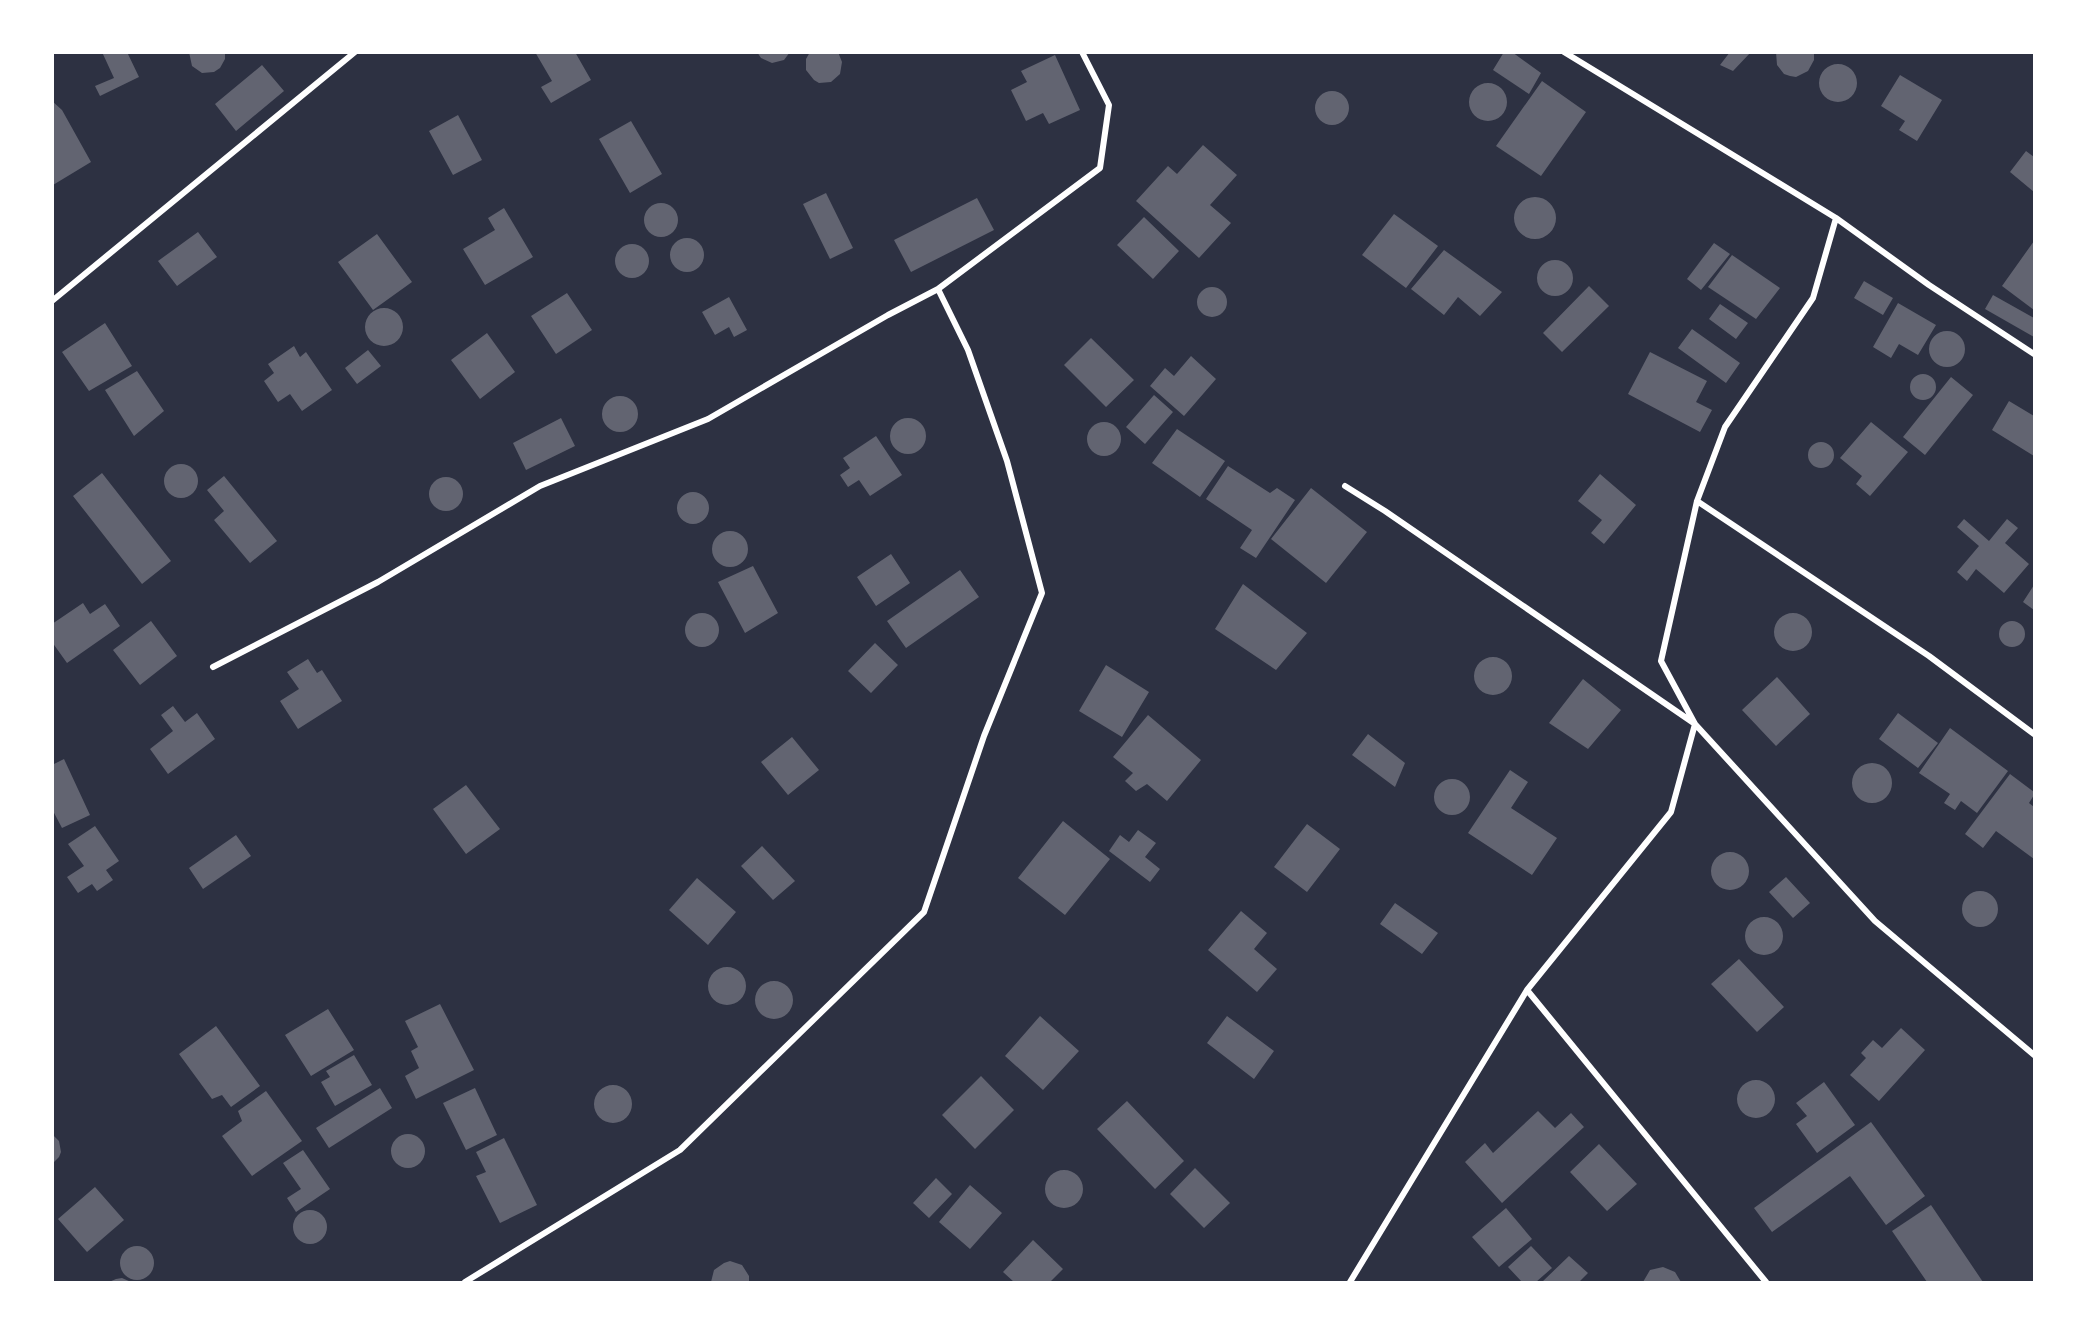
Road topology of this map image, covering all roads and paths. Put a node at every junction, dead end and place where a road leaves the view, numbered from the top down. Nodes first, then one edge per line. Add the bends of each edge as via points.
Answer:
1 (355, 52) edge
2 (1082, 52) edge
3 (1564, 52) edge
4 (1836, 218) junction
5 (938, 289) junction
6 (52, 301) edge
7 (2034, 354) edge
8 (1345, 486) dead end
9 (1697, 501) junction
10 (213, 667) dead end
11 (1695, 724) junction
12 (2034, 734) edge
13 (1527, 990) junction
14 (2034, 1055) edge
15 (465, 1282) edge
16 (1350, 1282) edge
17 (1766, 1282) edge

1 - 6 street
2 - 5 street via 1108,105 1100,168
3 - 4 street
4 - 7 street
4 - 9 street via 1813,297 1725,427
5 - 10 street via 708,419 540,486 378,582
5 - 15 street via 968,350 1007,461 1042,593 984,736 924,912 680,1150
8 - 11 street
9 - 11 street via 1661,661
9 - 12 street via 1929,656
11 - 13 street via 1671,812
11 - 14 street via 1875,921
13 - 16 street
13 - 17 street

